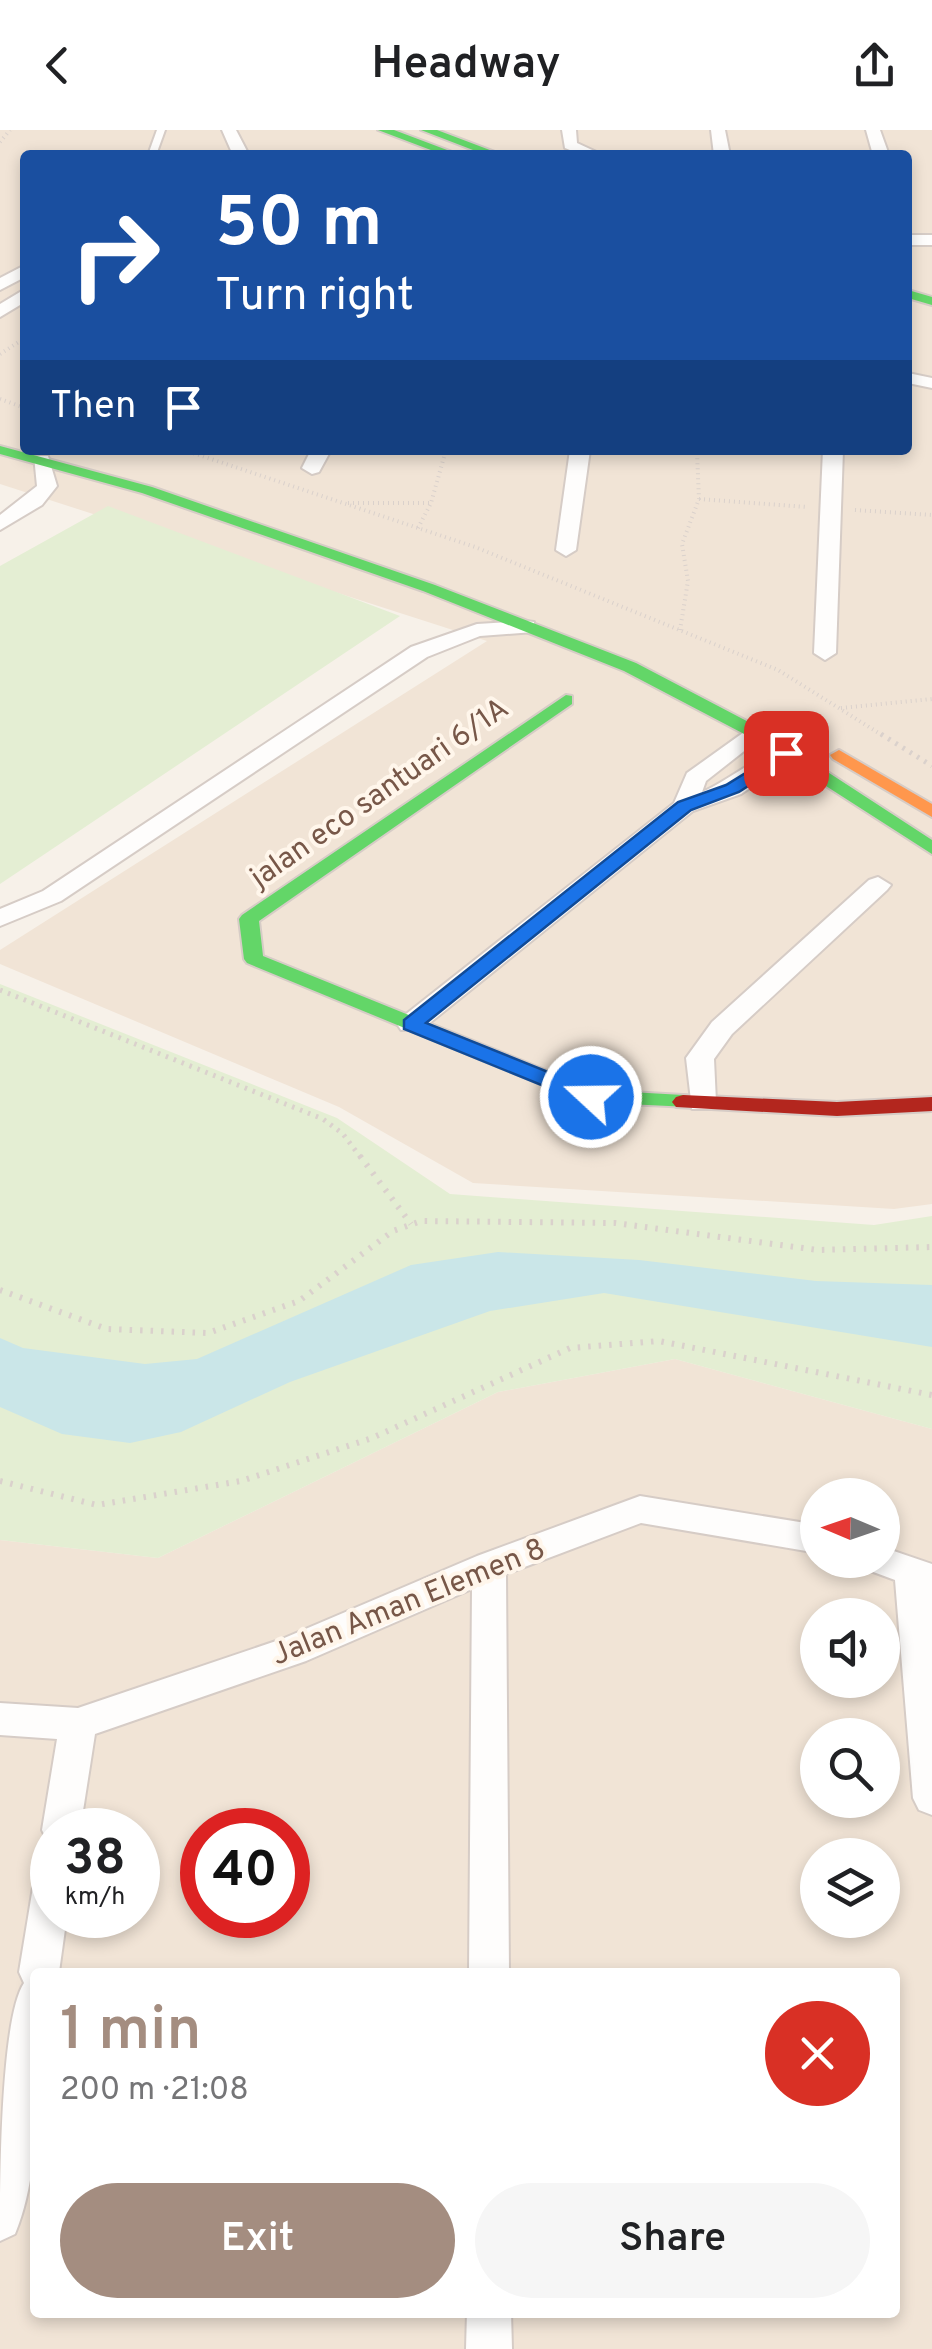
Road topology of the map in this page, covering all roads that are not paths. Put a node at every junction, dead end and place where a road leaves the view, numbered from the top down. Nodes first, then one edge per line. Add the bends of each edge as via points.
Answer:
1 (383, 130) edge
2 (426, 130) edge
3 (569, 130) edge
4 (440, 150) edge
5 (483, 150) edge
6 (581, 150) edge
7 (20, 455) edge
8 (80, 455) edge
9 (579, 455) edge
10 (833, 455) edge
11 (41, 460) junction
12 (0, 524) edge
13 (566, 550) dead end
14 (526, 627) junction
15 (825, 653) dead end
16 (566, 700) dead end
17 (777, 717) dead end
18 (754, 732) junction
19 (823, 745) dead end
20 (786, 753) junction
21 (685, 806) junction
22 (932, 812) edge
23 (932, 848) edge
24 (878, 885) dead end
25 (0, 918) edge
26 (411, 1024) junction
27 (702, 1102) junction
28 (932, 1104) edge
29 (800, 1536) edge
30 (489, 1566) junction
31 (908, 1570) edge
32 (0, 1719) edge
33 (78, 1724) junction
34 (932, 1798) edge
35 (65, 1808) edge
36 (44, 1938) edge
37 (40, 1968) edge
38 (489, 1968) edge
39 (30, 2030) edge
40 (0, 2219) edge
41 (489, 2318) edge
42 (489, 2349) edge

1 - 4 street
2 - 5 street
3 - 6 street via 570,144
7 - 11 street
8 - 17 street via 256,510 649,652
9 - 13 street
10 - 15 street
11 - 12 street via 47,486
11 - 14 street via 147,490
14 - 18 street via 630,667
14 - 25 street via 477,630 418,652 52,896
16 - 26 street, jalan eco santuari 6/1A via 249,919 254,958
18 - 20 street
18 - 21 street via 695,778
19 - 22 street
20 - 21 street via 732,788
20 - 23 street
21 - 26 street
24 - 27 street via 722,1028 700,1058
26 - 27 street, jalan eco santuari 6/1A via 591,1097
27 - 28 street, jalan eco santuari 6/1A via 837,1109
29 - 30 street, Jalan Aman Elemen 8 via 640,1509
30 - 33 street, Jalan Aman Elemen 8 via 292,1650
30 - 38 street
31 - 34 street
32 - 33 street, Jalan Aman Elemen 8
33 - 35 street
36 - 37 street
39 - 40 street
41 - 42 street

